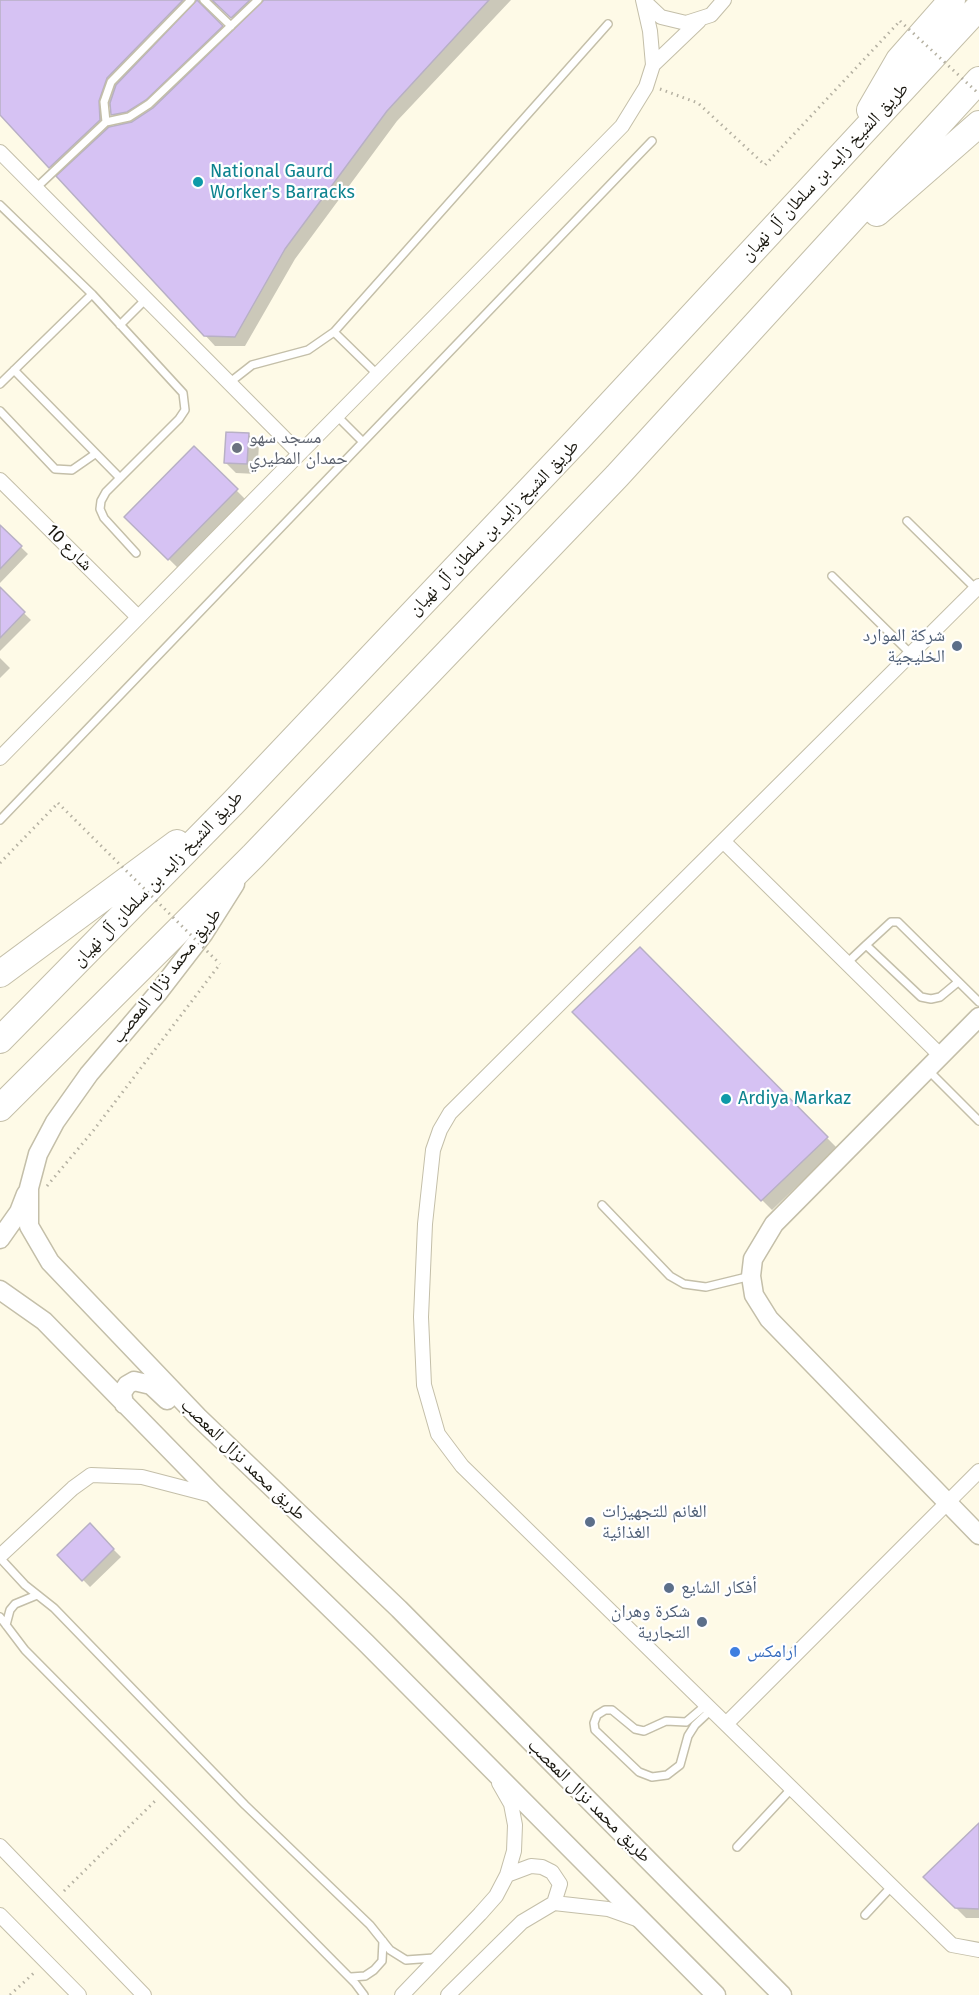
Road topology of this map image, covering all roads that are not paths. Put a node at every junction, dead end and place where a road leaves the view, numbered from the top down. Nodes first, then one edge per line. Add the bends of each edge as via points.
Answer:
1 (191, 0) edge
2 (204, 0) edge
3 (258, 0) edge
4 (644, 0) edge
5 (724, 0) edge
6 (932, 0) edge
7 (952, 0) edge
8 (979, 7) edge
9 (699, 21) junction
10 (608, 24) dead end
11 (231, 26) junction
12 (899, 60) junction
13 (653, 65) junction
14 (979, 80) edge
15 (106, 122) junction
16 (979, 124) edge
17 (859, 135) junction
18 (652, 141) dead end
19 (0, 152) edge
20 (36, 188) junction
21 (0, 205) edge
22 (789, 291) junction
23 (92, 294) junction
24 (146, 299) junction
25 (120, 325) junction
26 (334, 332) junction
27 (14, 370) junction
28 (377, 374) junction
29 (229, 383) junction
30 (0, 384) edge
31 (0, 411) edge
32 (336, 415) junction
33 (363, 442) junction
34 (298, 453) junction
35 (95, 454) junction
36 (120, 478) junction
37 (0, 480) edge
38 (907, 521) dead end
39 (136, 553) dead end
40 (832, 576) dead end
41 (978, 588) edge
42 (137, 616) junction
43 (911, 654) junction
44 (0, 758) edge
45 (232, 802) junction
46 (0, 820) edge
47 (723, 841) junction
48 (253, 856) junction
49 (866, 945) junction
50 (847, 963) junction
51 (0, 974) edge
52 (958, 982) junction
53 (979, 1002) edge
54 (979, 1017) edge
55 (0, 1040) edge
56 (940, 1055) junction
57 (927, 1069) junction
58 (0, 1108) edge
59 (979, 1121) edge
60 (29, 1188) junction
61 (602, 1205) dead end
62 (0, 1239) edge
63 (751, 1276) junction
64 (0, 1290) edge
65 (124, 1404) junction
66 (979, 1471) edge
67 (215, 1496) junction
68 (283, 1500) junction
69 (947, 1503) junction
70 (979, 1535) edge
71 (0, 1557) edge
72 (37, 1595) junction
73 (0, 1617) edge
74 (6, 1626) junction
75 (709, 1707) junction
76 (726, 1724) junction
77 (491, 1768) junction
78 (792, 1788) junction
79 (0, 1846) edge
80 (737, 1847) dead end
81 (507, 1875) junction
82 (892, 1886) junction
83 (554, 1903) junction
84 (0, 1915) edge
85 (865, 1915) dead end
86 (642, 1921) junction
87 (383, 1941) junction
88 (979, 1950) edge
89 (442, 1955) junction
90 (348, 1976) junction
91 (463, 1979) junction
92 (78, 1995) edge
93 (144, 1995) edge
94 (364, 1995) edge
95 (402, 1995) edge
96 (448, 1995) edge
97 (459, 1995) edge
98 (716, 1995) edge
99 (782, 1995) edge

1 - 15 lane via 111,82 104,102
2 - 11 lane
3 - 11 lane
4 - 9 street via 661,17 673,22
4 - 13 street
5 - 9 street via 711,15
6 - 12 highway via 907,36
7 - 12 highway
8 - 17 highway, طريق الشيخ زايد بن سلطان آل نهيان
9 - 13 street
10 - 26 lane
11 - 15 lane via 149,104 129,117
12 - 17 highway via 876,96
13 - 28 street via 646,87 622,126
14 - 22 highway
15 - 20 lane
16 - 22 highway
17 - 45 highway, طريق الشيخ زايد بن سلطان آل نهيان via 578,440
18 - 33 lane
19 - 20 street
20 - 24 street
21 - 23 lane
22 - 48 highway
23 - 25 lane
23 - 27 lane
24 - 25 lane
24 - 29 street
25 - 36 lane via 186,401 179,419
26 - 28 lane
26 - 29 lane via 308,350 252,365
27 - 30 lane
27 - 35 lane
28 - 32 street
29 - 34 street
31 - 35 lane via 55,469 72,470
32 - 33 lane
32 - 34 street
33 - 46 lane
34 - 42 street
35 - 36 lane
36 - 39 lane via 106,492 100,509
37 - 42 street, شارع 10
38 - 41 lane
40 - 43 lane
41 - 43 street
42 - 44 street
43 - 47 street
45 - 51 highway
45 - 55 highway, طريق الشيخ زايد بن سلطان آل نهيان
47 - 50 street
47 - 75 street via 450,1113 433,1150 421,1317 424,1385 438,1434 462,1466
48 - 58 highway
48 - 60 street, طريق محمد نزال المعصب via 204,933 89,1074 55,1122 38,1154
49 - 50 lane
49 - 52 lane via 921,997 940,997
49 - 52 lane via 891,922 898,922
50 - 56 street
52 - 53 lane
54 - 56 street
56 - 57 street
57 - 59 lane
57 - 63 street via 774,1224 753,1259
60 - 62 street via 19,1212
60 - 68 street, طريق محمد نزال المعصب via 29,1226 50,1262
61 - 63 lane via 670,1276 684,1284 706,1287
63 - 69 street via 754,1294 769,1318
64 - 65 street via 44,1321
65 - 67 street
65 - 68 street via 122,1393 127,1385 134,1381 151,1385 223,1456
66 - 69 street
67 - 71 street via 142,1477 91,1475
67 - 77 street
68 - 99 street, طريق محمد نزال المعصب via 399,1609
69 - 70 street
69 - 76 street
71 - 72 lane
72 - 74 lane via 15,1604
72 - 87 lane
73 - 74 lane
74 - 90 lane via 25,1650
75 - 75 lane via 686,1722 666,1721 644,1731 635,1729 612,1710 605,1710 597,1715 595,1730 639,1772 652,1777 667,1775 680,1765 688,1736
75 - 76 street
76 - 78 street
77 - 81 street via 511,1804 515,1826 514,1851
77 - 86 street
78 - 80 lane
78 - 82 street
79 - 93 street
81 - 83 street via 531,1866 552,1872 560,1884
81 - 89 street via 496,1896
82 - 85 lane
82 - 88 street via 952,1945
83 - 86 street via 608,1909
83 - 91 street via 522,1922
84 - 92 street
86 - 98 street
87 - 89 lane via 406,1960
87 - 90 lane via 382,1961 374,1970 356,1978
89 - 95 street
90 - 94 lane
91 - 96 street
91 - 97 lane

